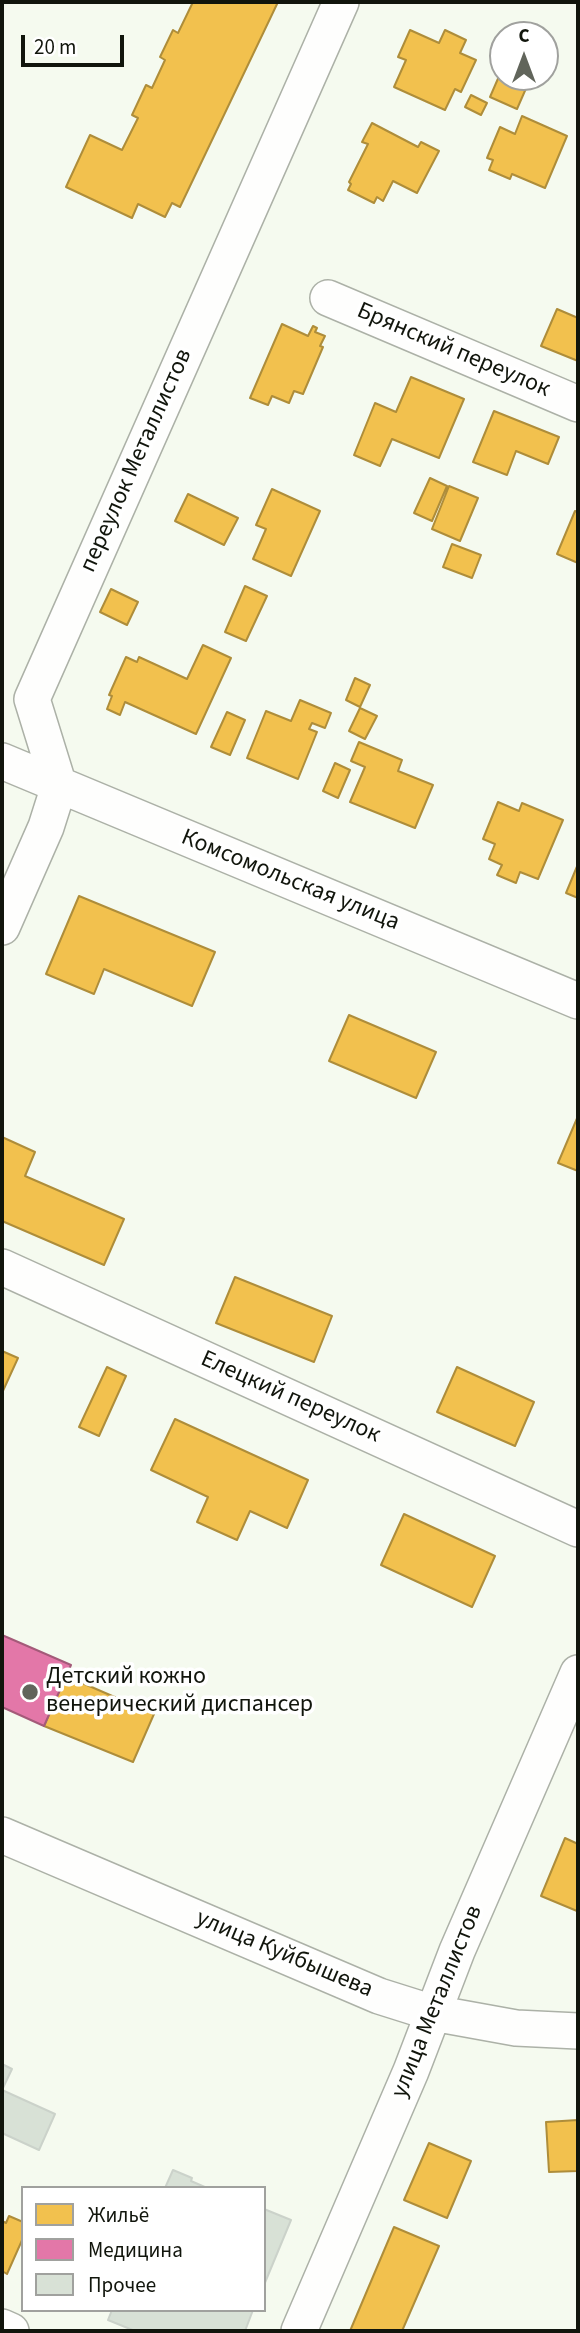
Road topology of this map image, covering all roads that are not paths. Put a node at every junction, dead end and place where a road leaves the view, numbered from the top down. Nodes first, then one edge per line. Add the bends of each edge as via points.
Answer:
1 (341, 2) edge
2 (328, 298) dead end
3 (578, 404) edge
4 (2, 761) edge
5 (58, 786) junction
6 (2, 927) edge
7 (578, 1001) edge
8 (2, 1266) edge
9 (578, 1529) edge
10 (578, 1674) edge
11 (2, 1835) edge
12 (433, 2013) junction
13 (578, 2031) edge
14 (2, 2327) edge
15 (11, 2331) edge
16 (299, 2331) edge

1 - 5 street, переулок Металлистов via 32,699
2 - 3 street, Брянский переулок
4 - 5 street, Комсомольская улица
5 - 6 street via 46,827
5 - 7 street, Комсомольская улица
8 - 9 street, Елецкий переулок
10 - 12 street, улица Металлистов
11 - 12 street, улица Куйбышева via 379,1996
12 - 13 street, улица Куйбышева via 516,2028
12 - 16 street, улица Металлистов
14 - 15 street

